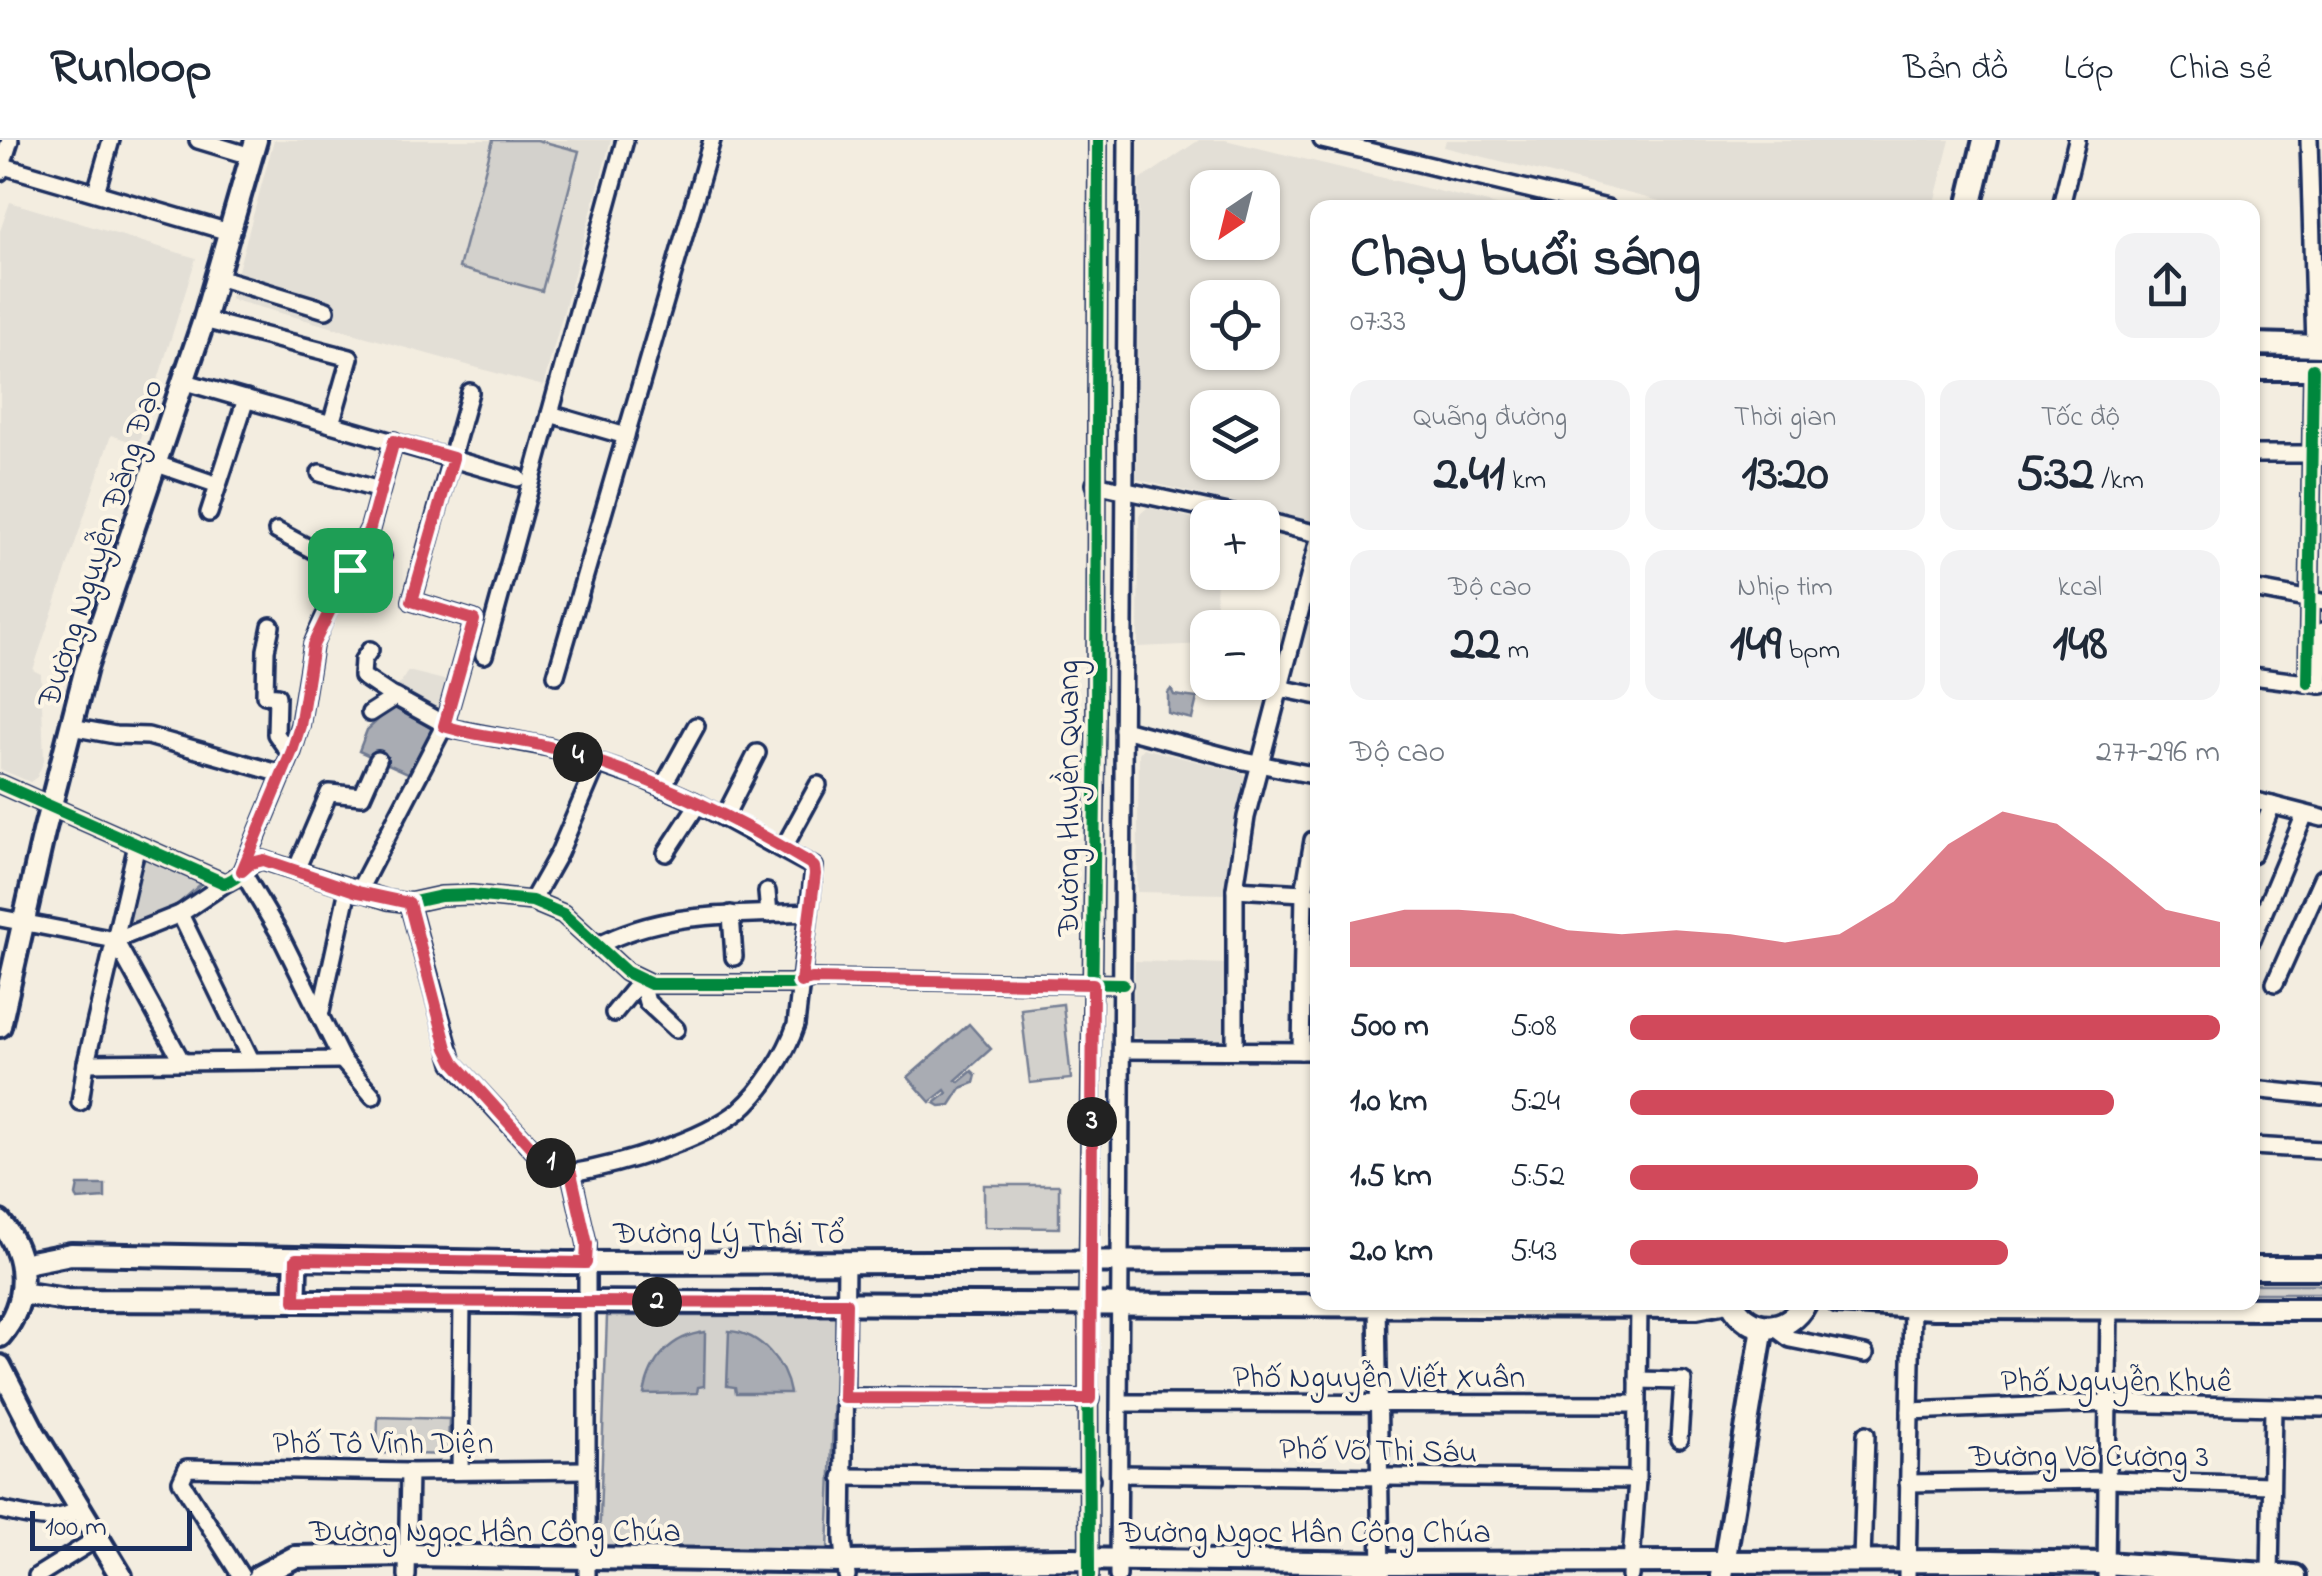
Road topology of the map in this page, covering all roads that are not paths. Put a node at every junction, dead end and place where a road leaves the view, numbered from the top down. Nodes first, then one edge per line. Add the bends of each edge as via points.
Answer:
1 (10, 140) edge
2 (111, 140) edge
3 (198, 140) edge
4 (625, 140) edge
5 (712, 140) edge
6 (1098, 140) edge
7 (1322, 140) edge
8 (1985, 140) edge
9 (2077, 140) edge
10 (2309, 140) edge
11 (1129, 142) edge
12 (254, 148) edge
13 (1, 167) edge
14 (96, 192) junction
15 (1536, 199) edge
16 (1970, 200) edge
17 (2062, 200) edge
18 (229, 232) junction
19 (2317, 260) edge
20 (1127, 263) junction
21 (1097, 264) junction
22 (216, 277) junction
23 (326, 310) dead end
24 (204, 320) junction
25 (2260, 344) edge
26 (2285, 345) junction
27 (2318, 346) edge
28 (2260, 369) edge
29 (2285, 370) junction
30 (2318, 370) edge
31 (1096, 378) junction
32 (1124, 379) junction
33 (182, 381) junction
34 (470, 392) dead end
35 (246, 400) junction
36 (550, 414) junction
37 (331, 424) junction
38 (626, 436) junction
39 (394, 441) junction
40 (2260, 454) edge
41 (2317, 454) edge
42 (453, 458) junction
43 (154, 463) junction
44 (320, 473) dead end
45 (518, 478) dead end
46 (1096, 484) junction
47 (218, 485) junction
48 (1124, 488) junction
49 (379, 490) junction
50 (1190, 503) edge
51 (210, 512) dead end
52 (2316, 523) edge
53 (1280, 524) edge
54 (277, 530) dead end
55 (1310, 532) edge
56 (361, 548) junction
57 (382, 556) dead end
58 (350, 570) junction
59 (1310, 573) edge
60 (2260, 590) edge
61 (2316, 601) edge
62 (1095, 603) junction
63 (1123, 604) junction
64 (1300, 611) junction
65 (1310, 614) edge
66 (271, 626) dead end
67 (2322, 632) edge
68 (370, 650) dead end
69 (484, 655) dead end
70 (556, 675) dead end
71 (2260, 677) edge
72 (1280, 684) edge
73 (2317, 685) edge
74 (1280, 688) edge
75 (1310, 694) edge
76 (392, 696) junction
77 (1276, 700) edge
78 (370, 713) dead end
79 (1096, 720) junction
80 (1123, 724) junction
81 (444, 726) junction
82 (696, 726) dead end
83 (71, 727) junction
84 (757, 752) dead end
85 (290, 754) junction
86 (378, 760) dead end
87 (1258, 762) junction
88 (597, 764) junction
89 (282, 774) junction
90 (1310, 774) edge
91 (0, 784) edge
92 (818, 785) dead end
93 (662, 788) junction
94 (2260, 802) edge
95 (698, 804) junction
96 (2272, 804) junction
97 (50, 806) junction
98 (2305, 814) junction
99 (724, 818) junction
100 (2322, 818) edge
101 (1094, 827) junction
102 (1125, 830) junction
103 (2260, 835) edge
104 (137, 845) junction
105 (782, 849) junction
106 (666, 852) dead end
107 (296, 870) junction
108 (242, 871) junction
109 (2322, 878) edge
110 (226, 883) junction
111 (1235, 888) junction
112 (353, 890) junction
113 (768, 892) dead end
114 (1310, 896) edge
115 (532, 902) junction
116 (409, 903) junction
117 (809, 912) junction
118 (180, 914) junction
119 (731, 914) junction
120 (769, 914) junction
121 (0, 918) edge
122 (2260, 921) edge
123 (23, 924) junction
124 (115, 940) junction
125 (597, 946) junction
126 (734, 956) dead end
127 (642, 980) junction
128 (801, 982) junction
129 (1093, 984) junction
130 (1123, 984) junction
131 (2275, 984) dead end
132 (614, 1013) dead end
133 (320, 1016) junction
134 (0, 1026) edge
135 (676, 1030) dead end
136 (1236, 1049) junction
137 (1123, 1050) junction
138 (1310, 1051) edge
139 (181, 1060) junction
140 (251, 1060) junction
141 (342, 1060) junction
142 (86, 1062) junction
143 (2260, 1090) edge
144 (374, 1096) dead end
145 (2322, 1096) edge
146 (80, 1102) dead end
147 (1092, 1118) junction
148 (1122, 1118) junction
149 (2260, 1146) edge
150 (2322, 1150) edge
151 (571, 1173) junction
152 (0, 1222) edge
153 (296, 1259) junction
154 (1089, 1261) junction
155 (1120, 1261) junction
156 (846, 1262) junction
157 (1310, 1262) edge
158 (586, 1263) junction
159 (21, 1264) junction
160 (2260, 1268) edge
161 (2322, 1268) edge
162 (21, 1293) junction
163 (295, 1301) junction
164 (462, 1302) junction
165 (589, 1302) junction
166 (846, 1303) junction
167 (1088, 1305) junction
168 (1310, 1305) edge
169 (1120, 1306) junction
170 (2260, 1308) edge
171 (2322, 1309) edge
172 (1377, 1310) edge
173 (1639, 1310) edge
174 (1738, 1310) edge
175 (1800, 1310) edge
176 (1912, 1310) edge
177 (2109, 1310) edge
178 (1768, 1327) junction
179 (0, 1336) edge
180 (1865, 1354) dead end
181 (0, 1366) edge
182 (1638, 1380) junction
183 (844, 1398) junction
184 (1090, 1399) junction
185 (1120, 1402) junction
186 (1379, 1403) junction
187 (1638, 1404) junction
188 (2109, 1404) junction
189 (2273, 1407) junction
190 (2322, 1408) edge
191 (1910, 1411) junction
192 (1091, 1434) junction
193 (1119, 1434) junction
194 (1866, 1434) dead end
195 (1679, 1438) dead end
196 (460, 1470) junction
197 (587, 1470) junction
198 (409, 1472) junction
199 (1119, 1474) junction
200 (1380, 1476) junction
201 (842, 1477) junction
202 (1091, 1478) junction
203 (1637, 1480) junction
204 (2109, 1480) junction
205 (1908, 1483) junction
206 (2270, 1485) junction
207 (80, 1508) junction
208 (0, 1510) edge
209 (98, 1538) junction
210 (1862, 1561) junction
211 (407, 1566) edge
212 (588, 1568) edge
213 (1005, 1568) edge
214 (1089, 1568) edge
215 (1118, 1568) edge
216 (1631, 1568) edge
217 (1907, 1568) edge
218 (1991, 1568) edge
219 (846, 1569) edge
220 (1380, 1569) edge
221 (1724, 1569) edge
222 (2105, 1570) edge
223 (2270, 1575) edge
224 (38, 1576) edge
225 (121, 1576) edge
226 (241, 1576) edge
227 (259, 1576) edge
228 (2294, 1576) edge

1 - 13 street
2 - 14 street
3 - 12 street
4 - 36 street
5 - 38 street
6 - 21 street, Đường Huyền Quang
7 - 15 street
8 - 16 highway
9 - 17 street
10 - 19 street
11 - 20 street, Đường Huyền Quang
12 - 18 main road, Đường Nguyễn Đăng Đạo
13 - 14 street
14 - 18 street
18 - 22 main road, Đường Nguyễn Đăng Đạo
19 - 27 street
20 - 21 street
20 - 32 street, Đường Huyền Quang
21 - 31 street, Đường Huyền Quang
22 - 23 street
22 - 24 main road, Đường Nguyễn Đăng Đạo
24 - 33 main road, Đường Nguyễn Đăng Đạo
24 - 37 street via 350,358
25 - 26 main road
26 - 27 main road
26 - 29 main road
28 - 29 main road
29 - 30 main road
30 - 41 street
31 - 32 street
31 - 46 street, Đường Huyền Quang
32 - 48 street, Đường Huyền Quang
33 - 35 street
33 - 43 main road, Đường Nguyễn Đăng Đạo
34 - 42 street
35 - 37 street
35 - 47 street
36 - 38 street
36 - 69 street
37 - 39 street
38 - 70 street
39 - 42 street
39 - 49 street
40 - 41 street
41 - 52 street
42 - 45 street
42 - 81 street via 412,601 474,620
43 - 47 street
43 - 83 main road, Đường Nguyễn Đăng Đạo
44 - 49 street
46 - 48 street
46 - 62 street, Đường Huyền Quang
47 - 51 street
48 - 50 street
48 - 63 street, Đường Huyền Quang
49 - 56 street
52 - 61 street
53 - 55 street
54 - 58 street
56 - 57 street
56 - 58 street
58 - 85 street via 313,645
59 - 64 street
60 - 61 street
61 - 73 street
62 - 63 street
62 - 79 street, Đường Huyền Quang
63 - 80 street, Đường Huyền Quang
64 - 65 street
64 - 72 street
66 - 85 street via 265,695 278,696 276,734
67 - 73 street
68 - 76 street via 362,676
71 - 73 street
74 - 75 street
76 - 78 street
76 - 81 street
77 - 87 street
79 - 80 street
79 - 101 street, Đường Huyền Quang
80 - 87 street
80 - 102 street, Đường Huyền Quang
81 - 88 street
81 - 112 street
82 - 93 street
83 - 89 street via 148,736
83 - 97 main road, Đường Nguyễn Đăng Đạo
84 - 99 street
85 - 89 street
86 - 107 street via 362,796 329,793
87 - 90 street
87 - 111 street
88 - 93 street
88 - 115 street
89 - 108 street
91 - 97 street
92 - 105 street
93 - 95 street
94 - 96 street
95 - 99 street
95 - 106 street
96 - 98 street
96 - 103 street
97 - 104 street
97 - 123 main road, Đường Nguyễn Đăng Đạo
98 - 100 street
98 - 122 street
99 - 105 street
101 - 102 street
101 - 129 street, Đường Huyền Quang
102 - 130 street, Đường Huyền Quang
104 - 110 street
104 - 124 street
105 - 117 street via 814,867
107 - 108 street via 258,860
107 - 112 street
108 - 110 street
108 - 133 street
109 - 131 street
110 - 118 street
111 - 114 street
111 - 136 street
112 - 116 street
112 - 133 street
113 - 120 street
115 - 116 street via 472,894
115 - 125 street via 563,914
116 - 151 street via 454,1062 539,1156
117 - 120 street
117 - 128 street
118 - 124 street
118 - 140 street
119 - 120 street
119 - 125 street via 669,919
119 - 126 street
121 - 123 street
123 - 124 street
123 - 134 main road, Đường Nguyễn Đăng Đạo
124 - 139 street
124 - 142 street
125 - 127 street
127 - 128 street
127 - 132 street
127 - 135 street via 648,1002
128 - 129 street
128 - 151 street via 792,1038 742,1108 637,1158
129 - 130 street
129 - 147 street, Đường Huyền Quang
130 - 137 street, Đường Huyền Quang
133 - 141 street
136 - 137 street
136 - 138 street
137 - 148 street, Đường Huyền Quang
139 - 140 street
139 - 142 street
140 - 141 street
141 - 144 street
142 - 146 street
143 - 145 street
147 - 148 street
147 - 154 street, Đường Huyền Quang
148 - 155 street, Đường Huyền Quang
149 - 150 street
151 - 158 street
152 - 159 main road
153 - 158 main road, Đường Lý Thái Tổ
153 - 159 main road, Đường Lý Thái Tổ via 68,1254
153 - 163 main road
154 - 155 main road, Đường Lý Thái Tổ
154 - 156 main road, Đường Lý Thái Tổ
154 - 167 street, Đường Huyền Quang
155 - 157 main road, Đường Lý Thái Tổ
155 - 169 street, Đường Huyền Quang
156 - 158 main road, Đường Lý Thái Tổ
156 - 166 street
158 - 165 street
159 - 162 main road
160 - 161 main road
162 - 163 main road via 66,1300
162 - 179 main road
163 - 164 main road
164 - 165 main road
164 - 196 street
165 - 166 main road
165 - 197 street
166 - 167 main road
166 - 183 street
167 - 169 main road
167 - 184 street, Đường Huyền Quang
168 - 169 main road
169 - 185 street, Đường Huyền Quang
170 - 171 main road
172 - 186 street
173 - 182 street
174 - 178 highway
175 - 178 highway
176 - 191 street
177 - 188 street
178 - 180 street via 1790,1339
178 - 221 main road
181 - 207 main road
182 - 187 street
182 - 195 street via 1683,1382
183 - 184 street
183 - 201 street
184 - 192 street, Đường Huyền Quang
185 - 186 street, Phố Nguyễn Viết Xuân
185 - 193 street, Đường Huyền Quang
186 - 187 street, Phố Nguyễn Viết Xuân
186 - 200 street
187 - 203 street
188 - 189 street, Phố Nguyễn Khuê
188 - 191 street, Phố Nguyễn Khuê
188 - 204 street
189 - 190 street, Phố Nguyễn Khuê
189 - 206 street
191 - 205 street
192 - 193 street
192 - 202 street, Đường Huyền Quang
193 - 199 street, Đường Huyền Quang
194 - 210 street
196 - 197 street, Phố Tô Vĩnh Diện
196 - 198 street, Phố Tô Vĩnh Diện
197 - 212 street
198 - 211 street
198 - 226 street, Phố Tô Vĩnh Diện via 187,1468 180,1481
199 - 200 street, Phố Võ Thị Sáu
199 - 215 street, Đường Huyền Quang
200 - 203 street, Phố Võ Thị Sáu
200 - 220 street
201 - 202 street
201 - 219 street
202 - 214 street, Đường Huyền Quang
203 - 216 street
204 - 205 street, Đường Võ Cường 3
204 - 206 street, Đường Võ Cường 3
204 - 222 street
205 - 217 street
206 - 223 street
207 - 208 street via 52,1520
207 - 209 main road
209 - 224 street
209 - 225 main road
210 - 217 main road, Đường Ngọc Hân Công Chúa
210 - 221 main road, Đường Ngọc Hân Công Chúa
211 - 212 main road, Đường Ngọc Hân Công Chúa
211 - 227 main road, Đường Ngọc Hân Công Chúa via 295,1558
212 - 219 main road, Đường Ngọc Hân Công Chúa
213 - 214 main road, Đường Ngọc Hân Công Chúa
213 - 219 main road, Đường Ngọc Hân Công Chúa
214 - 215 main road, Đường Ngọc Hân Công Chúa
215 - 220 main road, Đường Ngọc Hân Công Chúa
216 - 220 main road, Đường Ngọc Hân Công Chúa
216 - 221 main road, Đường Ngọc Hân Công Chúa
217 - 218 main road, Đường Ngọc Hân Công Chúa
218 - 222 main road, Đường Ngọc Hân Công Chúa
222 - 223 main road, Đường Ngọc Hân Công Chúa
223 - 228 main road, Đường Ngọc Hân Công Chúa

